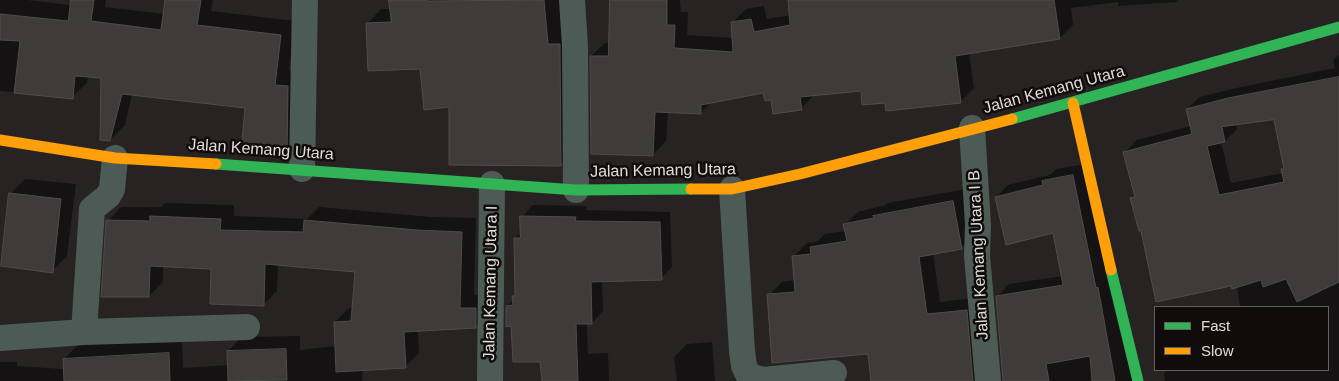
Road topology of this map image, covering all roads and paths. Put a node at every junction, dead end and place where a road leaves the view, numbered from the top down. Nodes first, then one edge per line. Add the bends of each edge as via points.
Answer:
1 (305, 0) edge
2 (572, 0) edge
3 (1339, 27) edge
4 (1074, 103) junction
5 (972, 128) junction
6 (0, 140) edge
7 (115, 158) junction
8 (302, 169) junction
9 (492, 184) junction
10 (732, 188) junction
11 (576, 190) junction
12 (248, 327) dead end
13 (84, 332) junction
14 (0, 338) edge
15 (834, 373) dead end
16 (483, 381) edge
17 (988, 381) edge
18 (1138, 381) edge

1 - 8 street
2 - 11 street
3 - 4 street, Jalan Kemang Utara
4 - 5 street, Jalan Kemang Utara
4 - 18 street
5 - 10 street, Jalan Kemang Utara via 800,174
5 - 17 street, Jalan Kemang Utara I B
6 - 7 street, Jalan Kemang Utara
7 - 8 street, Jalan Kemang Utara
7 - 13 street via 112,189 92,209
8 - 9 street, Jalan Kemang Utara
9 - 11 street, Jalan Kemang Utara
9 - 16 street, Jalan Kemang Utara I
10 - 11 street, Jalan Kemang Utara
10 - 15 street via 742,351 748,376 763,380
12 - 13 street
13 - 14 street

